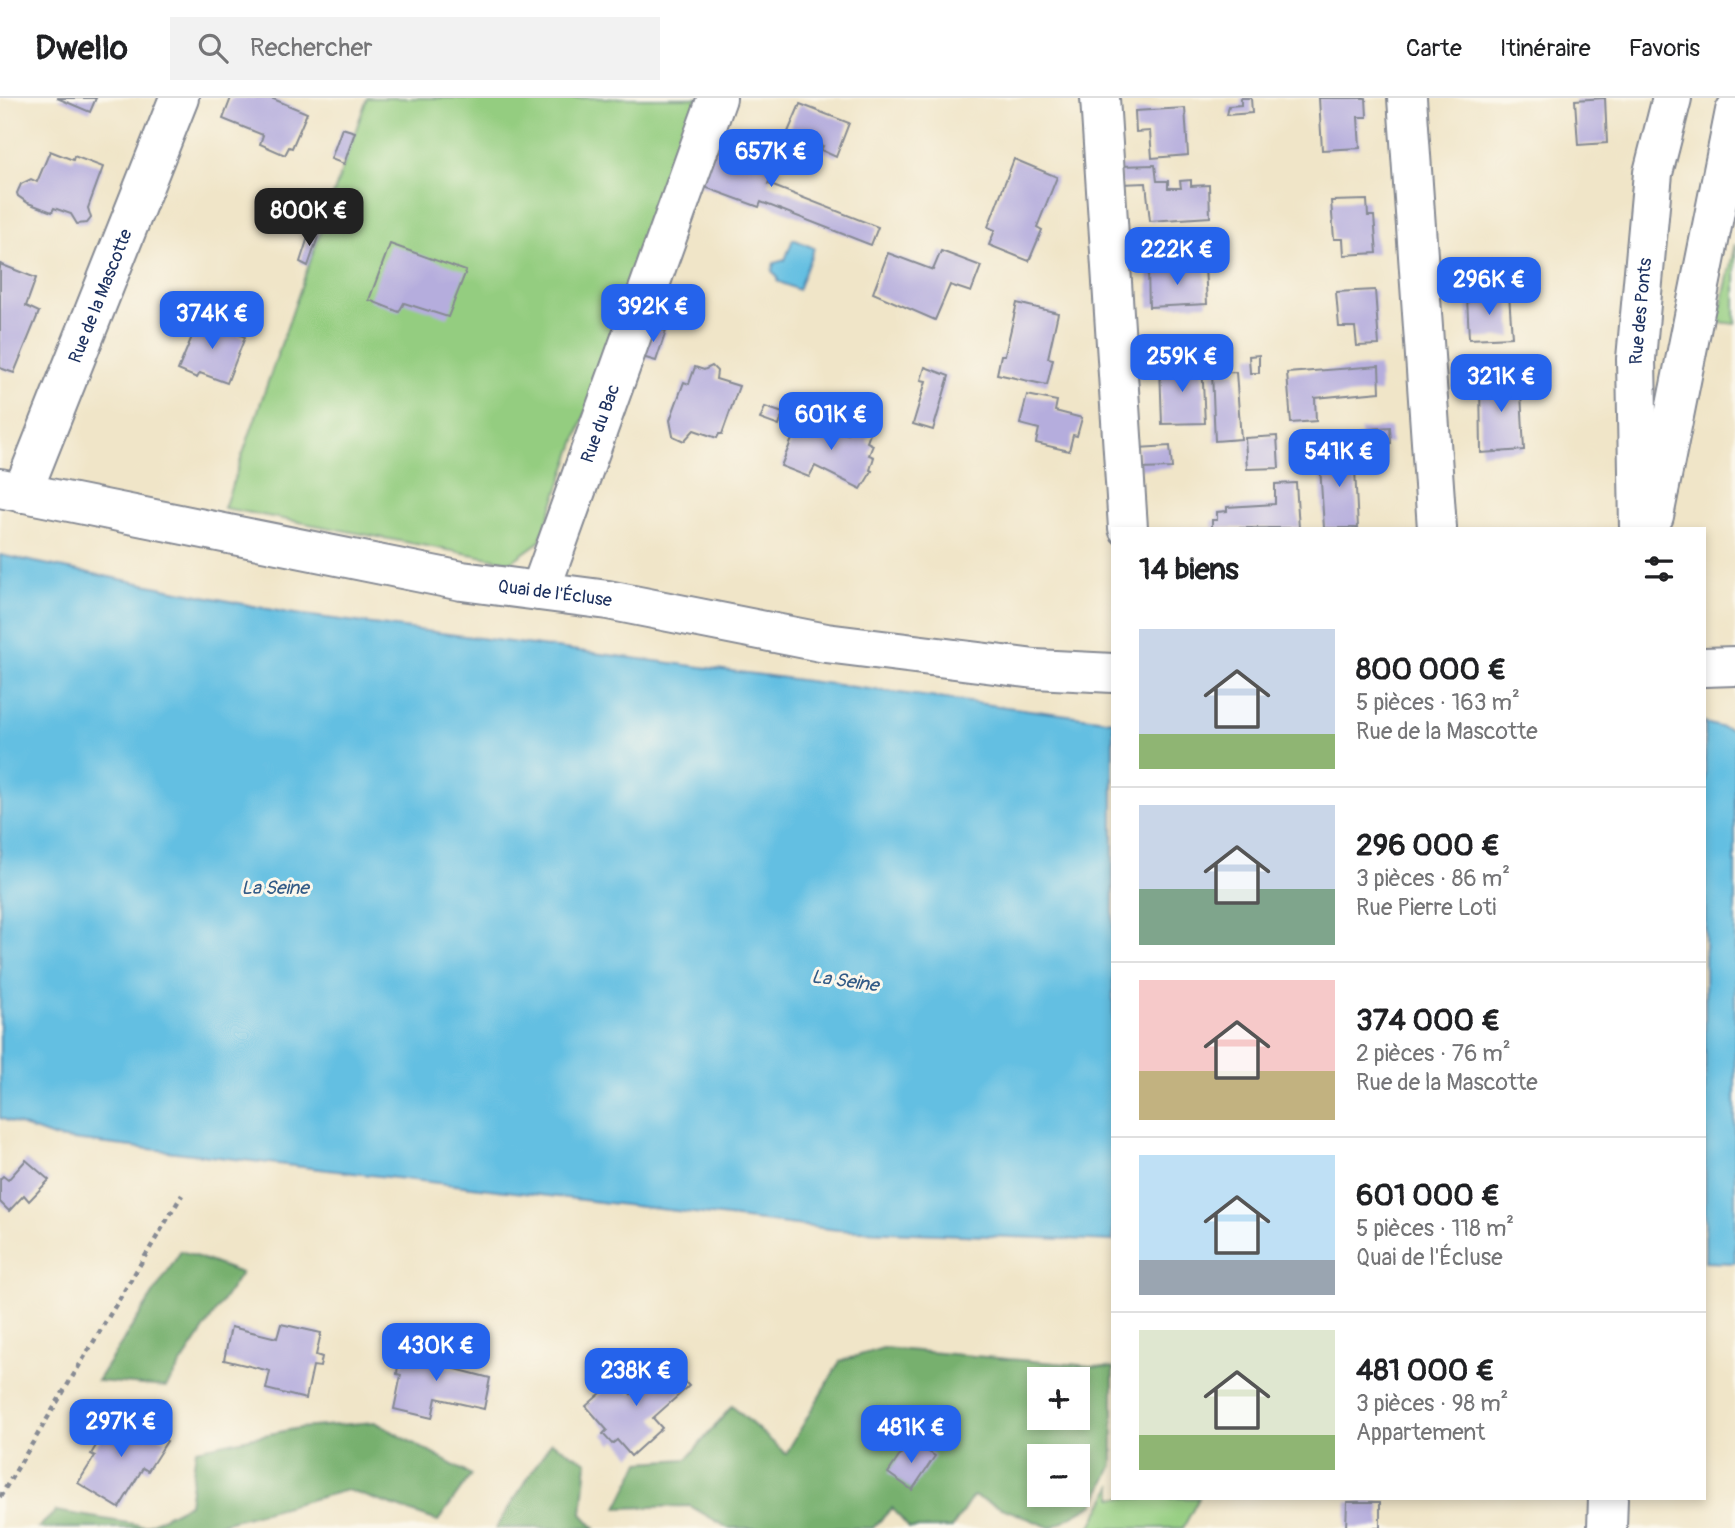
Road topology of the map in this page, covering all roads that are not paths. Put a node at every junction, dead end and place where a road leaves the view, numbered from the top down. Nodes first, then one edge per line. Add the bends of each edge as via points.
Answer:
1 (179, 98) edge
2 (717, 98) edge
3 (1100, 98) edge
4 (1406, 98) edge
5 (1672, 98) edge
6 (1735, 111) edge
7 (11, 491) edge
8 (1128, 527) edge
9 (1437, 527) edge
10 (1639, 527) edge
11 (1651, 527) edge
12 (540, 591) junction
13 (1735, 666) edge
14 (1706, 667) edge
15 (1111, 673) edge
16 (1608, 1500) edge
17 (1607, 1528) edge

1 - 7 street, Rue de la Mascotte
2 - 12 street, Rue du Bac
3 - 8 street
4 - 9 street
5 - 10 street, Rue des Ponts via 1653,173 1636,359
6 - 11 street
7 - 12 street, Quai de l'Écluse via 462,581
12 - 15 street, Quai de l'Écluse via 826,643 1035,669
13 - 14 street
16 - 17 street

